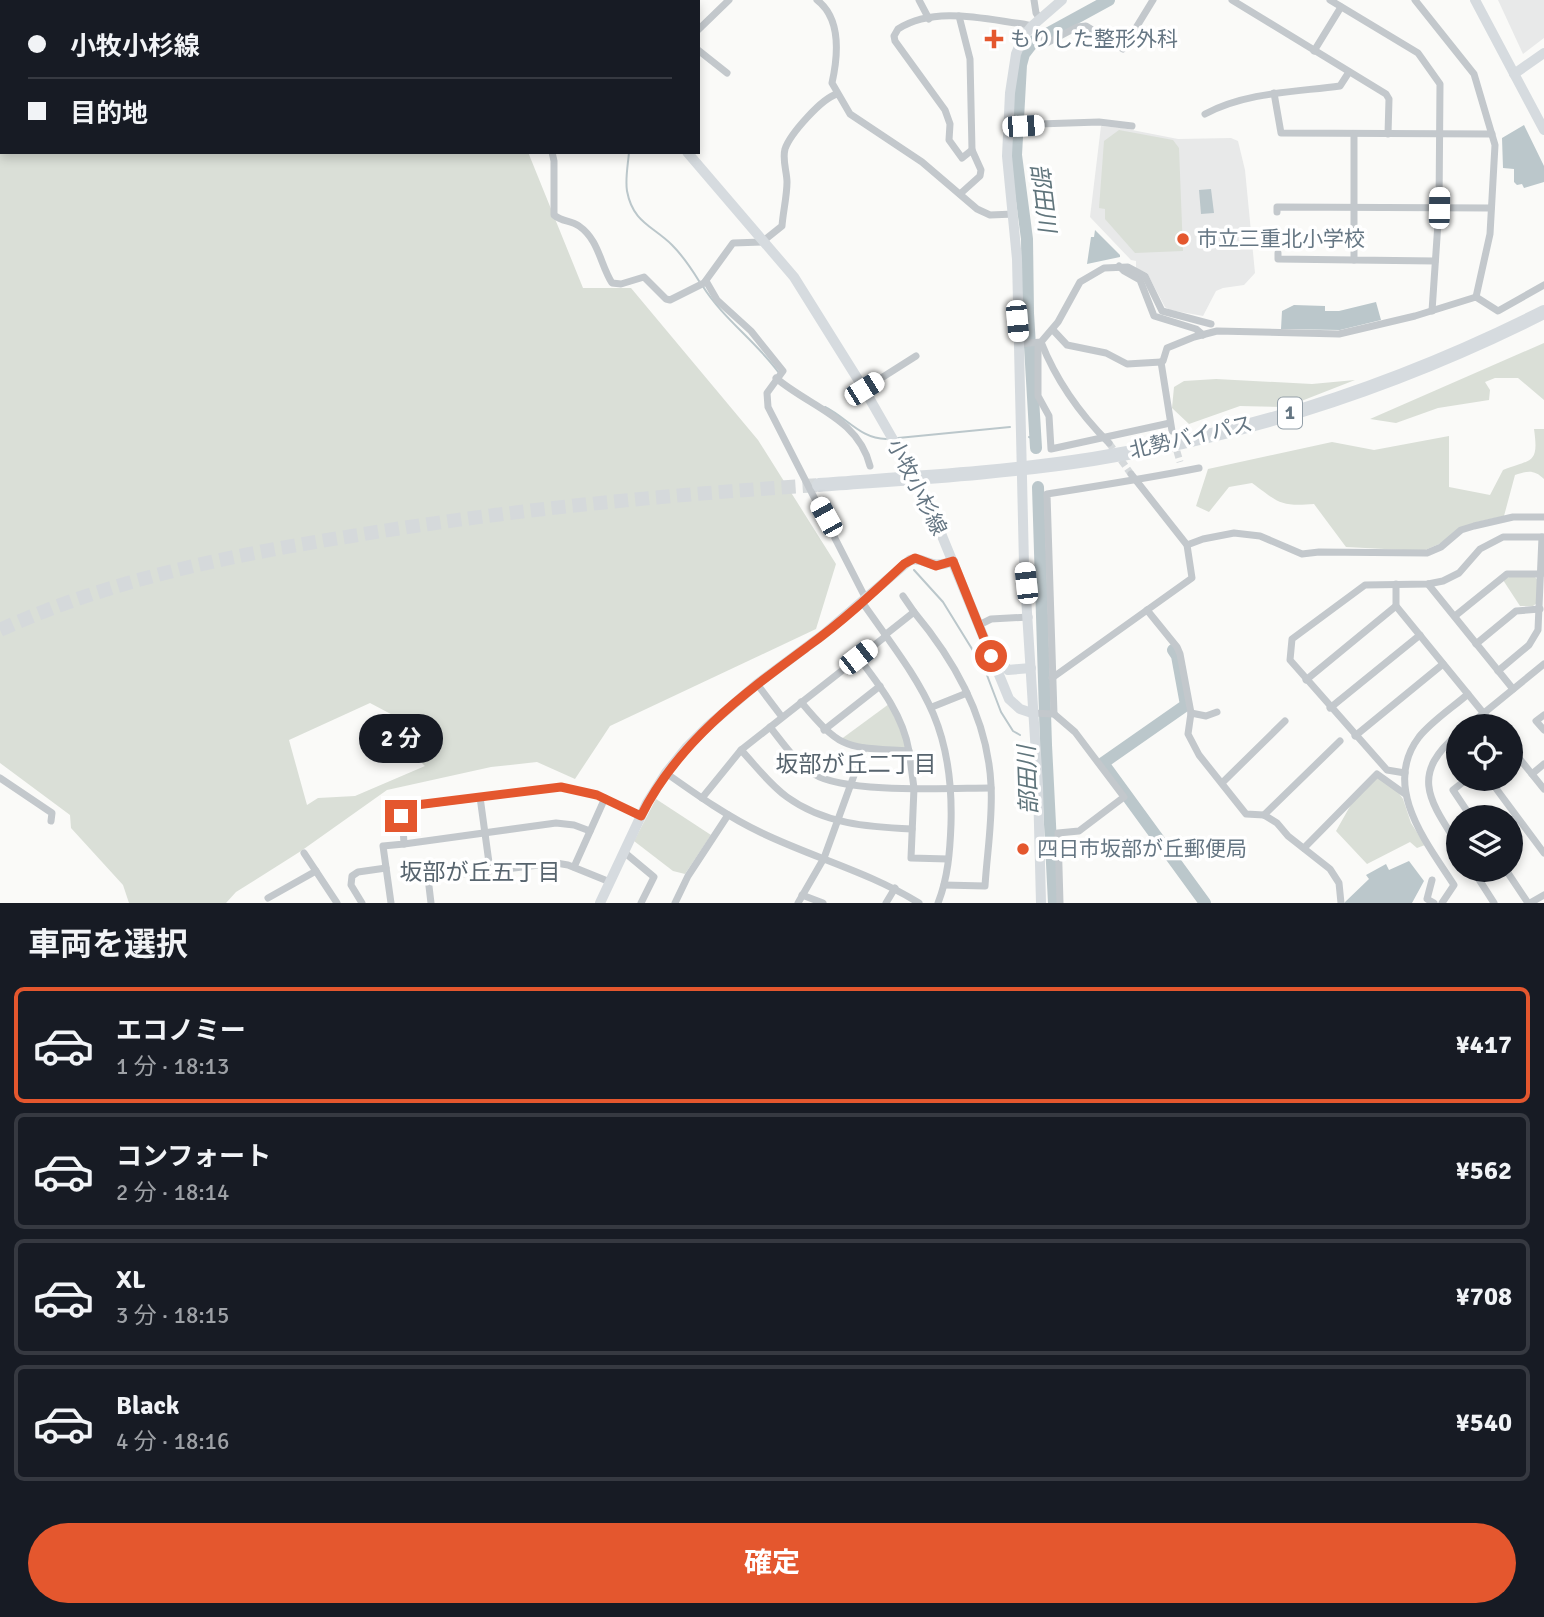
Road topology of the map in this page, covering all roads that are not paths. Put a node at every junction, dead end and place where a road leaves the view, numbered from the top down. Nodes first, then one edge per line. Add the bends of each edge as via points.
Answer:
1 (729, 0) edge
2 (817, 0) edge
3 (919, 0) edge
4 (1034, 0) edge
5 (1062, 0) edge
6 (1153, 0) edge
7 (1232, 0) edge
8 (1330, 0) edge
9 (1415, 0) edge
10 (1475, 0) edge
11 (1341, 7) junction
12 (959, 16) junction
13 (929, 19) junction
14 (700, 25) edge
15 (1037, 26) junction
16 (1314, 51) junction
17 (700, 52) edge
18 (1544, 53) edge
19 (1349, 72) junction
20 (727, 73) dead end
21 (1514, 74) junction
22 (1274, 93) junction
23 (837, 94) junction
24 (1205, 114) dead end
25 (1010, 125) junction
26 (1132, 126) dead end
27 (1544, 130) edge
28 (1354, 134) junction
29 (1388, 134) junction
30 (1440, 134) junction
31 (1492, 134) junction
32 (972, 150) junction
33 (552, 154) edge
34 (689, 154) edge
35 (960, 194) junction
36 (1354, 208) junction
37 (1439, 208) junction
38 (1491, 208) junction
39 (1277, 212) dead end
40 (1014, 214) junction
41 (762, 242) junction
42 (1278, 253) dead end
43 (1354, 260) junction
44 (1435, 261) junction
45 (1119, 266) junction
46 (703, 283) junction
47 (1544, 285) edge
48 (1476, 297) junction
49 (1432, 311) junction
50 (1544, 312) edge
51 (1211, 324) dead end
52 (1053, 330) junction
53 (1203, 335) junction
54 (1038, 343) junction
55 (1022, 344) junction
56 (916, 356) dead end
57 (1161, 362) junction
58 (779, 376) junction
59 (864, 389) junction
60 (1106, 440) junction
61 (1180, 462) tunnel mouth
62 (870, 466) dead end
63 (1022, 468) junction
64 (1199, 468) dead end
65 (1182, 471) junction
66 (1131, 474) tunnel mouth
67 (1137, 481) junction
68 (819, 485) tunnel mouth
69 (1544, 517) edge
70 (1543, 537) edge
71 (1187, 545) junction
72 (953, 561) junction
73 (1541, 574) junction
74 (1396, 584) junction
75 (1428, 584) junction
76 (903, 596) dead end
77 (864, 601) junction
78 (1396, 606) junction
79 (1540, 609) junction
80 (1147, 610) junction
81 (914, 612) junction
82 (1455, 616) junction
83 (1029, 617) junction
84 (979, 625) junction
85 (885, 635) junction
86 (1420, 635) junction
87 (985, 641) junction
88 (1476, 644) junction
89 (858, 657) junction
90 (1443, 664) junction
91 (1544, 664) edge
92 (1031, 668) junction
93 (1498, 671) junction
94 (1052, 678) junction
95 (1306, 680) junction
96 (757, 684) junction
97 (880, 686) junction
98 (1513, 689) junction
99 (967, 693) junction
100 (1468, 694) junction
101 (801, 702) junction
102 (932, 707) junction
103 (1330, 708) junction
104 (1217, 712) dead end
105 (1036, 713) junction
106 (1191, 713) junction
107 (1483, 713) joint
108 (1051, 714) junction
109 (1544, 715) edge
110 (782, 717) junction
111 (1285, 721) dead end
112 (770, 727) junction
113 (824, 730) junction
114 (1544, 730) edge
115 (1355, 736) junction
116 (1340, 741) dead end
117 (1446, 745) edge
118 (864, 748) junction
119 (741, 750) junction
120 (909, 751) junction
121 (1523, 763) edge
122 (1544, 764) edge
123 (666, 773) junction
124 (1405, 773) junction
125 (1532, 774) junction
126 (0, 778) edge
127 (1222, 783) junction
128 (850, 785) junction
129 (914, 788) junction
130 (952, 788) junction
131 (991, 788) junction
132 (1544, 789) edge
133 (1498, 791) edge
134 (1406, 794) junction
135 (480, 797) junction
136 (604, 798) junction
137 (702, 798) junction
138 (728, 815) junction
139 (1264, 815) junction
140 (641, 816) junction
141 (837, 820) junction
142 (51, 821) dead end
143 (1446, 826) edge
144 (912, 829) junction
145 (590, 831) junction
146 (485, 832) junction
147 (404, 844) junction
148 (1304, 848) junction
149 (624, 852) junction
150 (303, 853) dead end
151 (1544, 853) edge
152 (824, 858) junction
153 (948, 859) junction
154 (386, 867) junction
155 (574, 867) junction
156 (490, 870) junction
157 (316, 871) junction
158 (1432, 880) dead end
159 (610, 882) junction
160 (1481, 882) edge
161 (1514, 882) edge
162 (944, 885) junction
163 (895, 888) junction
164 (803, 895) junction
165 (1544, 895) edge
166 (268, 898) dead end
167 (337, 903) edge
168 (362, 903) edge
169 (391, 903) edge
170 (431, 903) edge
171 (600, 903) edge
172 (641, 903) edge
173 (675, 903) edge
174 (798, 903) edge
175 (823, 903) edge
176 (886, 903) edge
177 (919, 903) edge
178 (938, 903) edge
179 (1041, 903) edge
180 (1060, 903) edge
181 (1341, 903) edge
182 (1434, 903) edge
183 (1442, 903) edge
184 (1494, 903) edge
185 (1529, 903) edge

1 - 14 street
2 - 23 street via 824,5 835,32 832,83
3 - 13 street
4 - 15 street
5 - 15 street
6 - 15 street via 1123,49 1086,26 1045,44
7 - 16 street
8 - 11 street
9 - 31 street via 1474,74
10 - 21 street
11 - 16 street
11 - 30 street via 1418,53 1440,84
12 - 13 street
12 - 15 street
12 - 32 street via 970,60
13 - 32 street via 900,26 895,41 945,110 949,140 962,158
15 - 25 street via 1023,37 1014,60
16 - 19 street
17 - 20 street
18 - 21 street
19 - 22 street via 1340,86
19 - 29 street via 1386,94
21 - 27 street
22 - 24 street
22 - 28 street via 1281,133
23 - 35 street via 856,120 922,162
23 - 41 street via 824,100 788,142 782,226
25 - 26 street via 1099,122
25 - 40 street via 1007,156
28 - 29 street
28 - 36 street
29 - 30 street
30 - 31 street
30 - 37 street
31 - 38 street
32 - 35 street via 981,176
33 - 46 street via 554,215 578,225 594,240 610,281 617,285 644,277 666,299
34 - 41 street, 小牧小杉線
35 - 40 street via 984,214
36 - 37 street
36 - 39 street via 1277,207
36 - 43 street
37 - 38 street
37 - 44 street
38 - 48 street
40 - 55 street
41 - 46 street via 733,243
41 - 59 street, 小牧小杉線 via 794,277
42 - 43 street via 1278,259
43 - 44 street
44 - 49 street
45 - 51 street via 1145,276 1162,311
45 - 52 street via 1096,271 1080,282
45 - 53 street via 1140,281 1154,316
46 - 58 street via 767,349
47 - 48 street via 1498,311
48 - 49 street
49 - 53 street via 1339,334 1217,331
50 - 63 highway, 北勢バイパス / 1 via 1452,355 1300,410 1167,444
52 - 54 street
52 - 57 street via 1067,345 1107,353 1127,363
53 - 57 street via 1167,348
54 - 55 street
54 - 60 street via 1058,380
54 - 60 street via 1038,396 1049,416 1051,449
55 - 63 street
56 - 59 street
57 - 60 street via 1171,427
58 - 62 street via 788,388 836,417 863,446
58 - 77 street via 767,393 768,407
59 - 72 street, 小牧小杉線 via 926,500
61 - 65 street
63 - 68 highway, 北勢バイパス / 1
63 - 83 street
64 - 65 street
65 - 67 street
66 - 67 street
67 - 71 street
67 - 94 street via 1047,494
69 - 71 street via 1513,517 1474,526 1423,553 1302,554 1260,536 1234,533
70 - 73 street
70 - 75 street via 1503,537 1480,549 1455,576
71 - 80 street via 1192,578
72 - 77 street via 936,566 918,559 907,562
72 - 84 street, 小牧小杉線
73 - 79 street
73 - 82 street via 1507,575
74 - 75 street
74 - 78 street
74 - 95 street via 1365,585 1292,639 1290,660
75 - 82 street
76 - 81 street
77 - 85 street
77 - 96 street
78 - 86 street
78 - 95 street
79 - 88 street via 1516,611
79 - 93 street via 1533,640
80 - 94 street
80 - 106 street via 1180,654
81 - 85 street
81 - 99 street
82 - 88 street
83 - 84 street
83 - 92 street
84 - 87 street, 小牧小杉線
85 - 89 street
85 - 102 street
86 - 90 street
86 - 103 street
87 - 92 street via 1008,670
87 - 105 street, 小牧小杉線 via 1009,699 1020,709
88 - 93 street
89 - 97 street
89 - 101 street
90 - 100 street
90 - 115 street
91 - 98 street
92 - 105 street
93 - 98 street
94 - 108 street
95 - 103 street
96 - 110 street
96 - 123 street via 702,731
97 - 113 street
97 - 120 street via 896,712
98 - 107 street
99 - 102 street
99 - 131 street via 984,740
100 - 107 street
100 - 124 street via 1417,739
101 - 110 street
101 - 113 street
102 - 130 street
103 - 115 street
104 - 106 street via 1206,716
105 - 108 street
105 - 179 street
106 - 127 street via 1188,734
108 - 180 street via 1075,732 1124,797 1079,831 1058,833
109 - 114 street via 1536,721
110 - 112 street
111 - 127 street
112 - 119 street
112 - 128 street via 811,772
113 - 118 street via 844,744
115 - 124 street via 1387,770
116 - 139 street
117 - 143 street via 1436,757 1429,784 1434,807
118 - 120 street
118 - 128 street
119 - 137 street
119 - 141 street via 787,797
120 - 129 street
121 - 125 street
122 - 125 street
123 - 137 street
123 - 140 street
124 - 134 street
125 - 132 street
126 - 142 street via 49,811
127 - 139 street via 1246,814
128 - 129 street
128 - 141 street
129 - 130 street
129 - 144 street
130 - 131 street
130 - 153 street
131 - 162 street via 985,886
133 - 151 street
134 - 148 street via 1377,774
134 - 183 street via 1415,823 1454,885
135 - 136 street via 561,787
135 - 146 street
135 - 147 street via 404,808
136 - 140 street
136 - 145 street
137 - 138 street
138 - 152 street
138 - 173 street
139 - 148 street
140 - 149 street
141 - 144 street
141 - 152 street
144 - 153 street via 911,858
145 - 146 street via 556,823
145 - 155 street
146 - 147 street
146 - 156 street
147 - 154 street via 383,846
148 - 181 street via 1335,874
149 - 159 street
149 - 172 street via 654,877
150 - 157 street
152 - 163 street
152 - 164 street
153 - 162 street
154 - 168 street via 352,876 351,885
154 - 169 street
155 - 156 street via 547,863
155 - 159 street
156 - 170 street via 428,878
157 - 166 street
157 - 167 street
158 - 182 street via 1427,899
159 - 171 street
160 - 184 street
161 - 185 street
162 - 178 street
163 - 176 street
163 - 177 street
164 - 174 street
164 - 175 street
165 - 185 street

